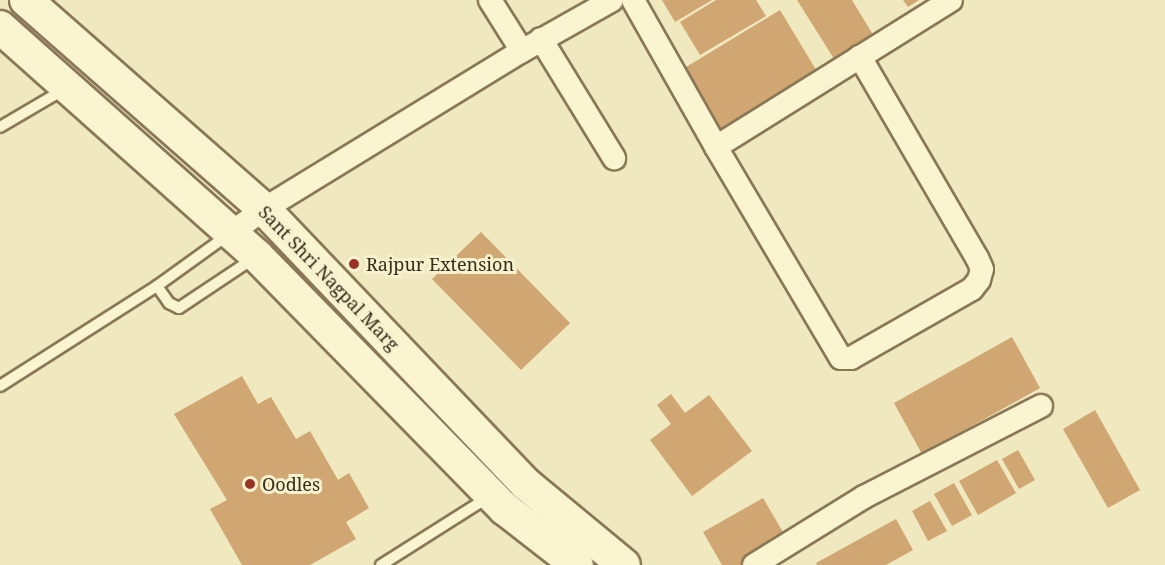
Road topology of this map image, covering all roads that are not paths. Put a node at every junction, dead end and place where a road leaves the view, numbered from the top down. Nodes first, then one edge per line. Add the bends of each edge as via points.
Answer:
1 (26, 0) edge
2 (490, 0) edge
3 (612, 0) edge
4 (633, 0) edge
5 (951, 0) edge
6 (0, 27) edge
7 (531, 45) junction
8 (860, 57) junction
9 (69, 87) junction
10 (0, 127) edge
11 (716, 147) junction
12 (614, 158) dead end
13 (264, 209) junction
14 (231, 233) junction
15 (257, 256) junction
16 (157, 286) junction
17 (0, 386) edge
18 (1041, 406) dead end
19 (492, 495) junction
20 (381, 565) edge
21 (577, 565) edge
22 (624, 565) edge
23 (753, 565) edge

1 - 13 main road, Sant Shri Nagpal Marg
2 - 7 street
3 - 7 street
4 - 11 street
5 - 8 street
6 - 9 main road, Sant Shri Nagpal Marg
7 - 12 street
7 - 13 street
8 - 11 street
8 - 11 street via 977,258 982,269 972,289 851,358 841,358
9 - 10 lane
9 - 14 main road, Sant Shri Nagpal Marg
13 - 14 street
13 - 22 main road, Sant Shri Nagpal Marg via 526,484
14 - 15 main road, Sant Shri Nagpal Marg
14 - 16 lane
15 - 16 lane via 179,308 169,303
15 - 19 main road, Sant Shri Nagpal Marg
16 - 17 lane
18 - 23 street via 864,497
19 - 20 lane
19 - 21 main road, Sant Shri Nagpal Marg

